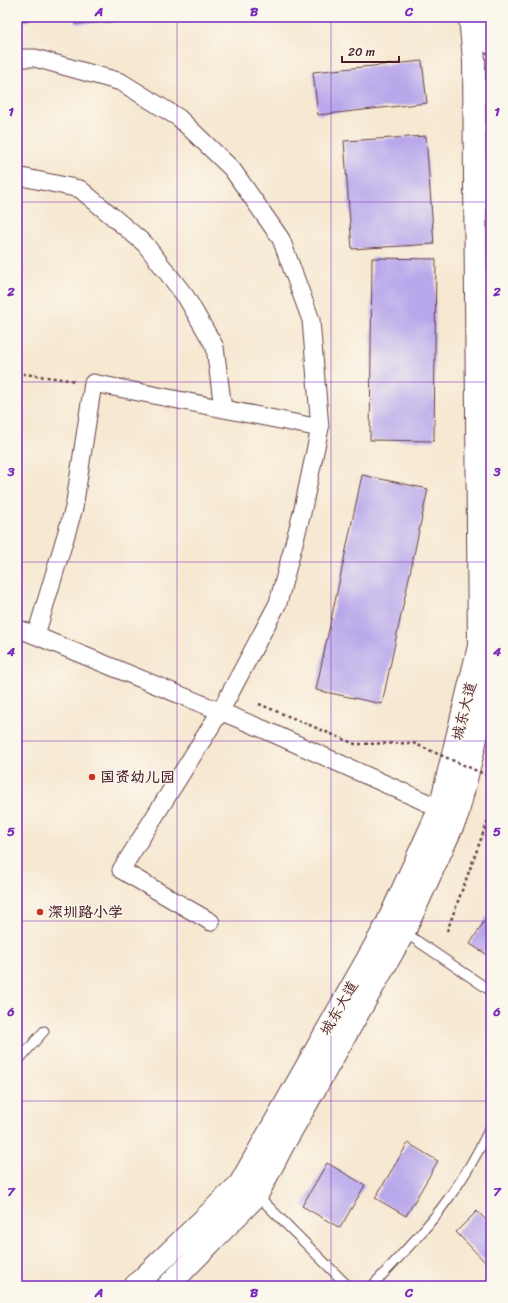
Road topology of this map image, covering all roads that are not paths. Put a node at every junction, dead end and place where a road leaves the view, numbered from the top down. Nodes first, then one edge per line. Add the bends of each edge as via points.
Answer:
1 (470, 17) edge
2 (489, 17) edge
3 (491, 43) edge
4 (17, 58) edge
5 (17, 176) edge
6 (223, 409) junction
7 (320, 428) junction
8 (17, 628) edge
9 (36, 636) junction
10 (491, 678) edge
11 (220, 712) junction
12 (448, 812) junction
13 (211, 922) dead end
14 (404, 932) junction
15 (491, 990) edge
16 (44, 1031) dead end
17 (17, 1062) edge
18 (491, 1126) edge
19 (257, 1195) junction
20 (136, 1286) edge
21 (168, 1286) edge
22 (348, 1286) edge
23 (372, 1286) edge

1 - 12 main road, 城东大道 via 474,60 479,646
2 - 3 main road
4 - 7 street via 34,58 121,82 179,118 232,169 281,239 311,320
5 - 6 street via 80,189 145,244 186,297 215,347
6 - 7 street
6 - 9 street via 92,384 74,508
7 - 11 street via 302,513 278,603
8 - 9 street
9 - 11 street
10 - 12 main road, 城东大道
11 - 12 street
11 - 13 street via 121,870
12 - 14 main road, 城东大道
12 - 20 main road, 城东大道 via 240,1184
14 - 15 lane
14 - 19 main road, 城东大道
16 - 17 lane
18 - 23 lane via 481,1147 448,1199 415,1240
19 - 21 main road, 城东大道
19 - 22 lane

